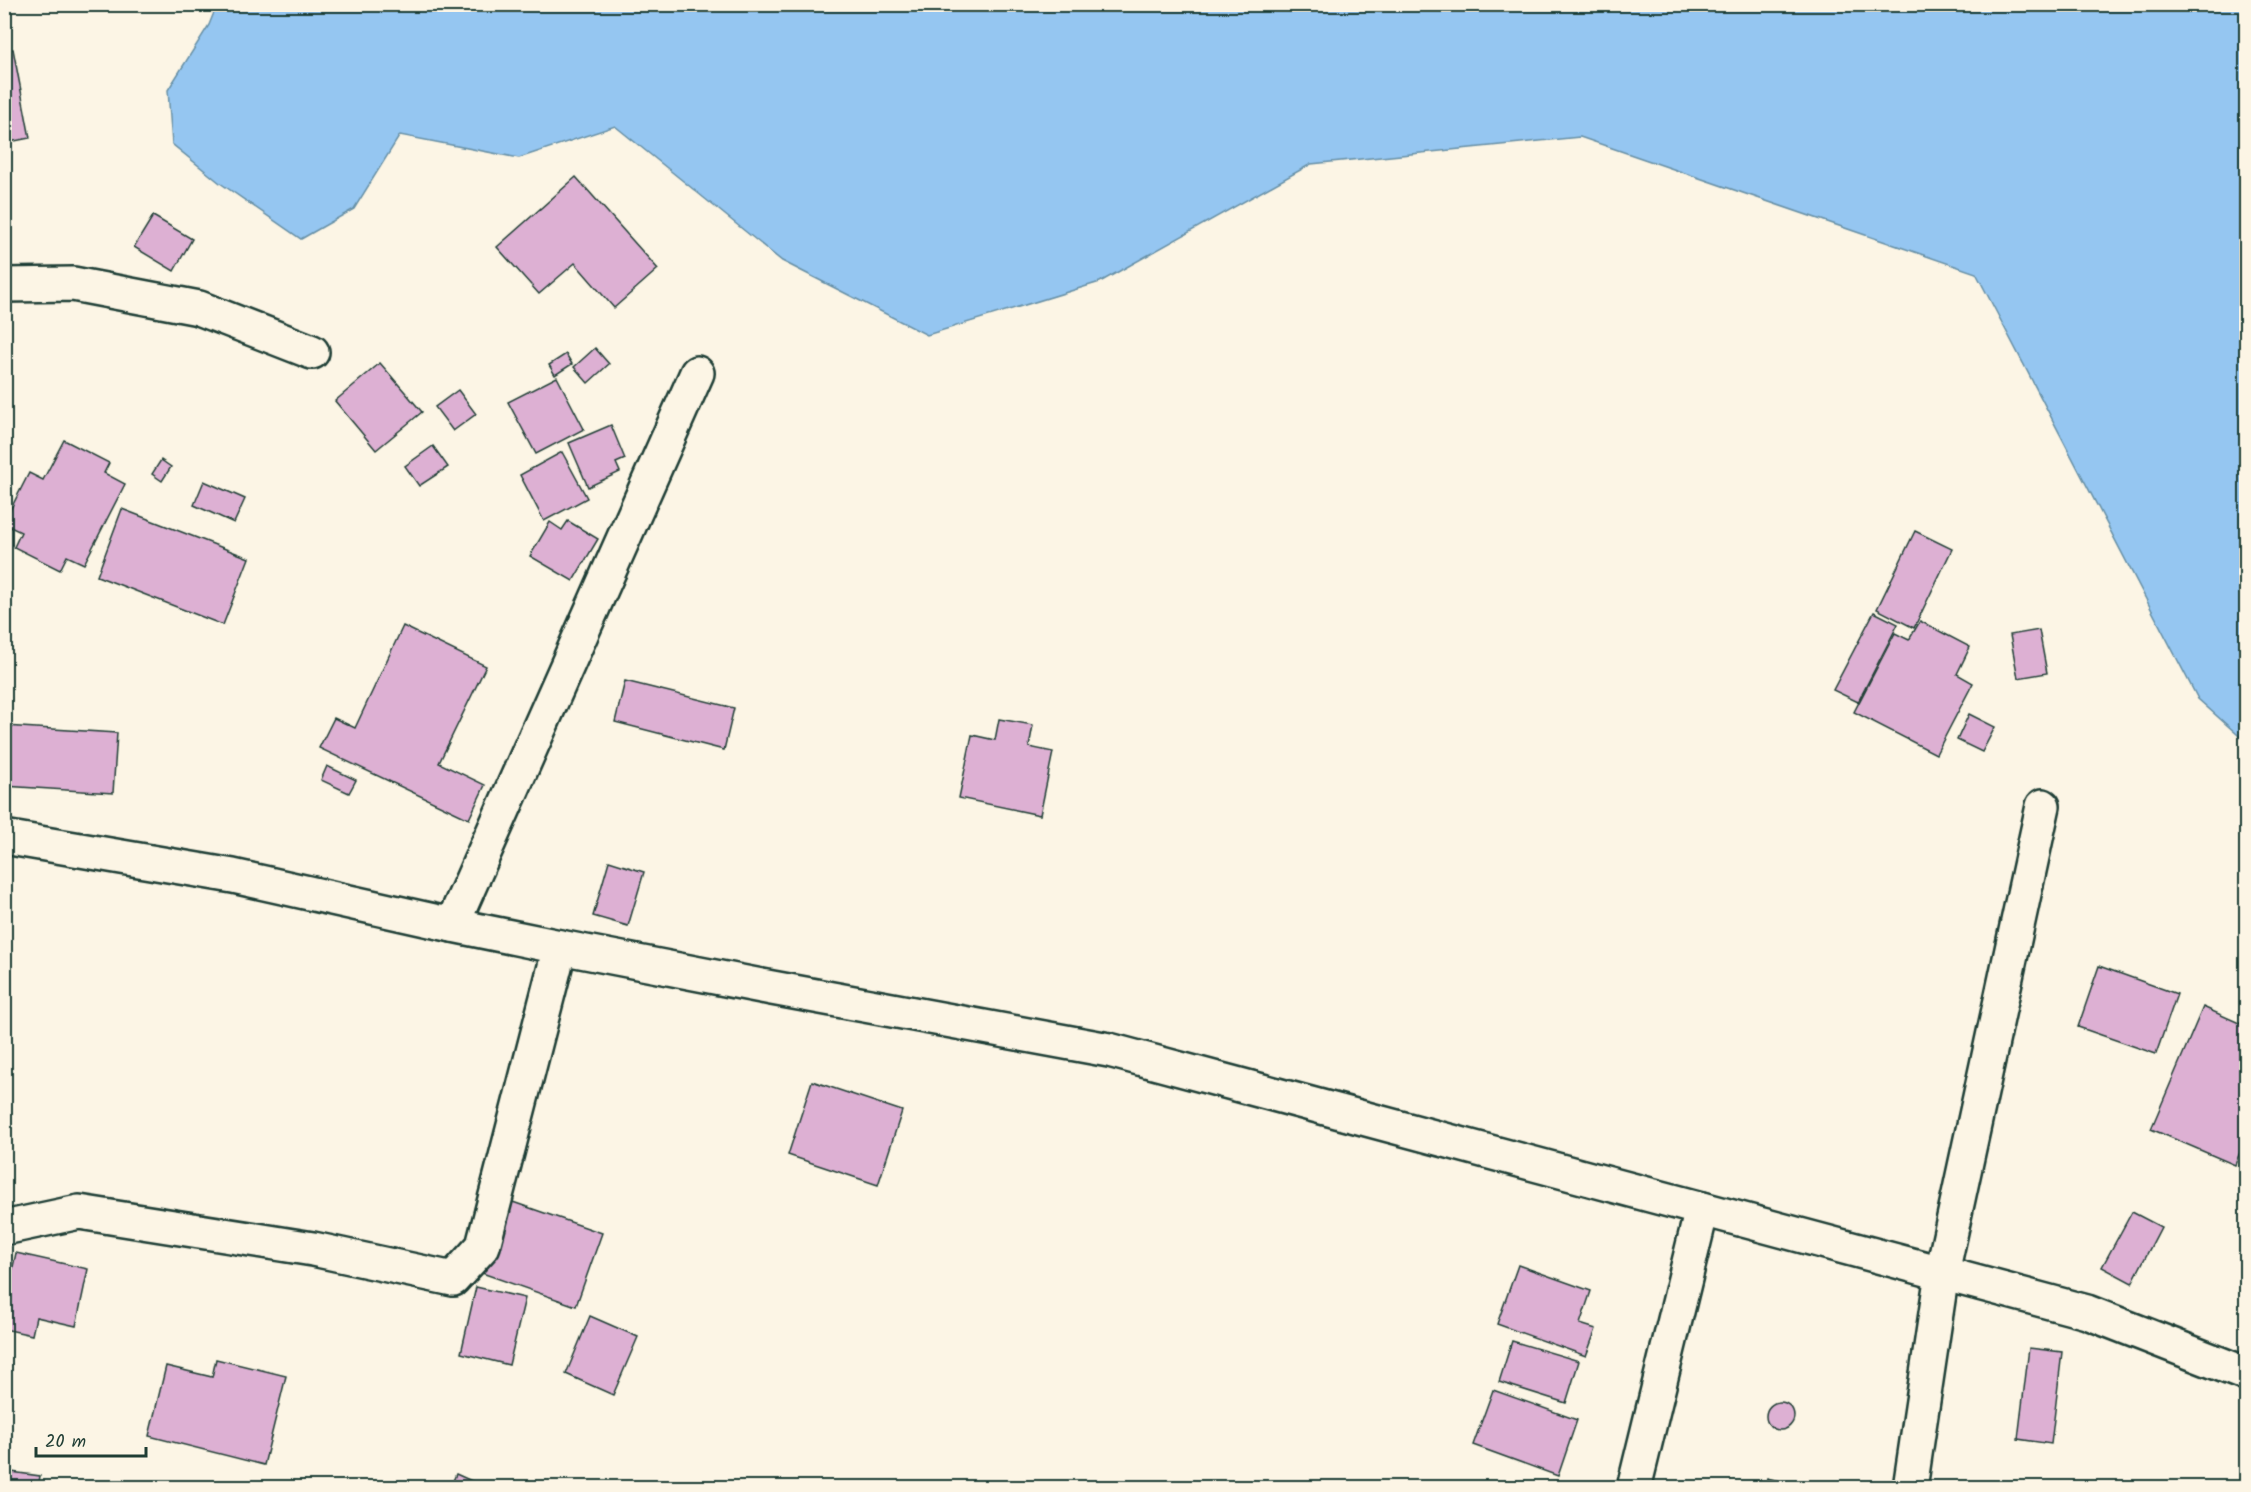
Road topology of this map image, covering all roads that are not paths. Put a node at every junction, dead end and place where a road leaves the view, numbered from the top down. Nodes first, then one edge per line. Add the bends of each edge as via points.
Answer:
1 (4, 285) edge
2 (312, 352) dead end
3 (697, 373) dead end
4 (2043, 806) dead end
5 (4, 837) edge
6 (452, 925) junction
7 (560, 947) junction
8 (1702, 1209) junction
9 (4, 1228) edge
10 (1941, 1273) junction
11 (2247, 1374) edge
12 (1634, 1488) edge
13 (1910, 1488) edge

1 - 2 street via 73,284 199,308
3 - 6 street
4 - 10 street
5 - 6 street via 234,876
6 - 7 street
7 - 8 street via 1109,1050
7 - 9 street via 483,1246 453,1279 313,1249 79,1212
8 - 10 street
8 - 12 street
10 - 11 street via 2087,1312
10 - 13 street

